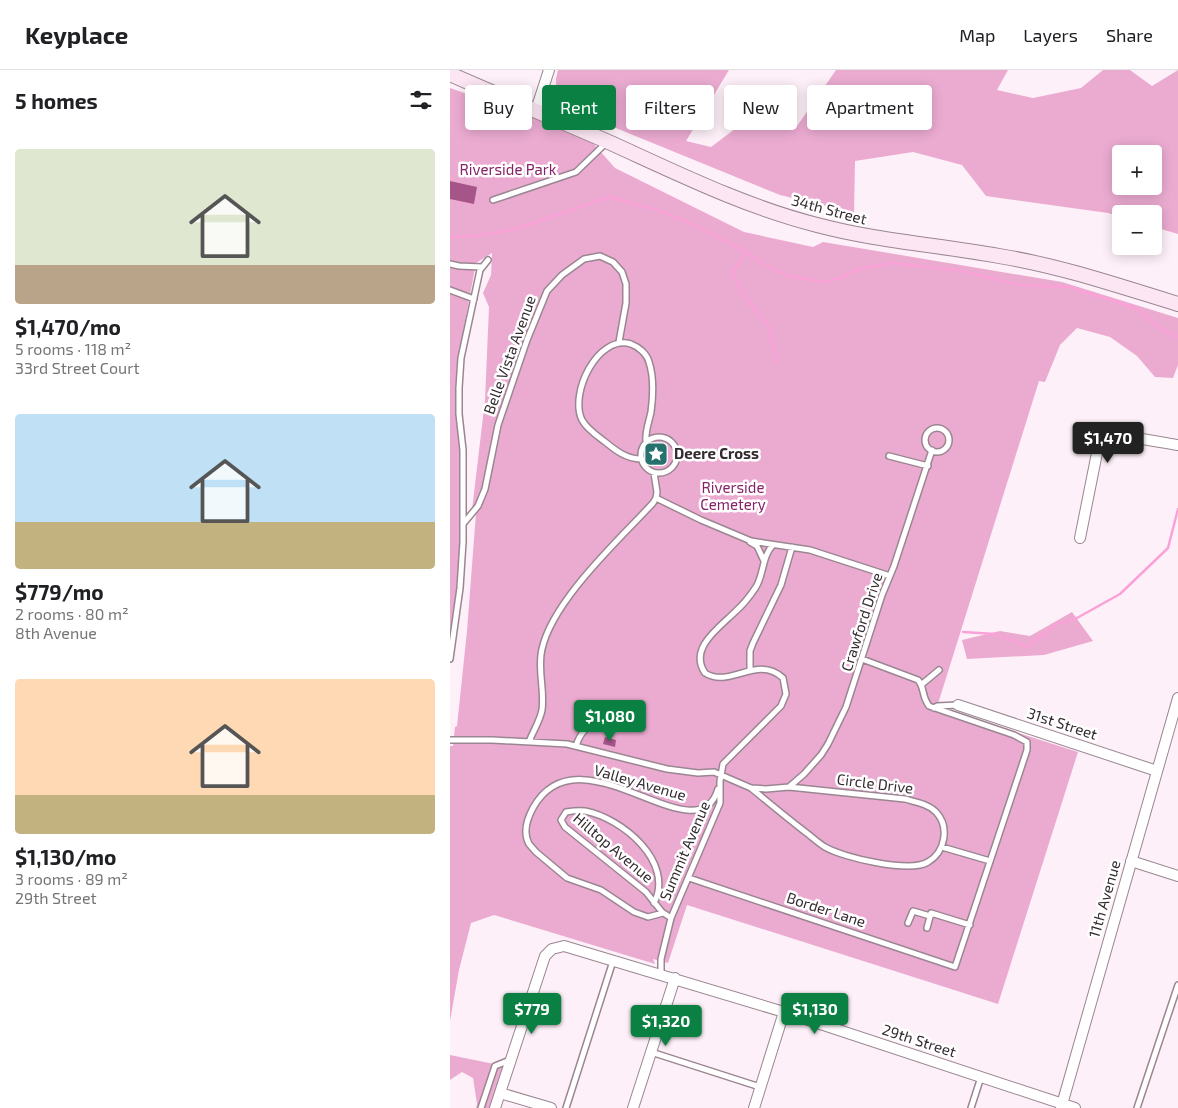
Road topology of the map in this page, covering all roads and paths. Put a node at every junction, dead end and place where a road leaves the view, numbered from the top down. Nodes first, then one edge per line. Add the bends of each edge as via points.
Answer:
1 (549, 70) edge
2 (450, 74) edge
3 (450, 82) edge
4 (465, 85) edge
5 (476, 85) edge
6 (532, 108) edge
7 (536, 110) junction
8 (607, 142) junction
9 (493, 200) dead end
10 (488, 260) dead end
11 (450, 264) edge
12 (482, 267) junction
13 (450, 290) edge
14 (474, 299) junction
15 (1178, 304) edge
16 (619, 342) junction
17 (646, 442) junction
18 (1178, 445) edge
19 (932, 450) junction
20 (889, 456) dead end
21 (641, 459) junction
22 (928, 466) junction
23 (654, 473) junction
24 (656, 498) junction
25 (464, 524) junction
26 (744, 538) junction
27 (1080, 538) dead end
28 (773, 545) junction
29 (792, 547) junction
30 (765, 562) junction
31 (890, 576) junction
32 (450, 658) edge
33 (862, 660) junction
34 (750, 670) junction
35 (939, 670) dead end
36 (921, 685) junction
37 (1178, 698) edge
38 (958, 705) joint
39 (934, 708) junction
40 (612, 715) dead end
41 (450, 740) edge
42 (529, 742) junction
43 (576, 746) junction
44 (1157, 770) junction
45 (720, 774) junction
46 (720, 781) junction
47 (789, 787) junction
48 (751, 788) junction
49 (942, 847) junction
50 (990, 861) junction
51 (1131, 861) junction
52 (1178, 876) edge
53 (689, 878) junction
54 (654, 903) junction
55 (663, 913) junction
56 (930, 916) junction
57 (671, 918) junction
58 (908, 923) dead end
59 (970, 925) junction
60 (927, 928) dead end
61 (614, 960) junction
62 (661, 974) junction
63 (675, 978) junction
64 (1178, 985) edge
65 (784, 1012) junction
66 (651, 1052) junction
67 (511, 1060) junction
68 (981, 1077) junction
69 (760, 1087) junction
70 (500, 1092) junction
71 (1061, 1106) edge
72 (481, 1108) edge
73 (495, 1108) edge
74 (551, 1108) edge
75 (566, 1108) edge
76 (633, 1108) edge
77 (754, 1108) edge
78 (970, 1108) edge
79 (1075, 1108) edge
80 (1137, 1108) edge

1 - 7 street
2 - 5 street, 34th Street
3 - 4 street, 34th Street
6 - 7 street, 34th Street
7 - 8 street, 34th Street
8 - 9 lane via 576,172
8 - 15 street, 34th Street via 694,181 816,225 1035,262
10 - 12 lane
11 - 12 lane
12 - 14 lane
13 - 14 lane
14 - 25 lane via 461,358 459,388
16 - 17 lane via 636,346 649,360 652,396
16 - 21 lane via 610,345 590,368 582,385 580,412 589,429 614,449
16 - 25 lane, Belle Vista Avenue via 626,303 622,272 613,262 600,256 584,259 562,275 547,292 498,425 485,489 478,506
17 - 21 lane
17 - 23 lane via 664,437 675,446 677,453 668,471
18 - 27 street via 1120,437 1103,442 1097,453
19 - 19 lane, Crawford Drive via 941,451 948,443 946,433 939,428 926,435 927,446
19 - 22 lane, Crawford Drive
20 - 22 lane
21 - 23 lane via 645,468
22 - 31 lane, Crawford Drive
23 - 24 lane
24 - 26 lane
24 - 42 lane via 572,592 554,620 542,647 539,670 542,709
25 - 32 lane via 460,588
26 - 28 lane
26 - 30 lane via 757,546
28 - 29 lane
28 - 30 lane
29 - 31 lane
29 - 34 lane via 781,585 752,643
30 - 34 lane via 746,602 709,637 700,656 702,668 710,676 727,677
31 - 33 lane, Crawford Drive
33 - 36 lane via 918,680
33 - 47 lane, Crawford Drive via 846,707 828,744
34 - 45 lane via 766,669 779,674 786,694 781,706 723,764
35 - 36 lane
36 - 39 lane via 924,699
37 - 44 street, 11th Avenue
38 - 39 lane
38 - 44 street, 31st Street
39 - 50 lane via 1027,742
40 - 43 lane via 592,722
41 - 42 lane
42 - 43 lane
43 - 45 lane via 667,769
44 - 51 street, 11th Avenue
45 - 46 lane, Summit Avenue
45 - 48 lane
46 - 53 lane, Summit Avenue via 720,803
46 - 55 lane, Valley Avenue via 715,797 707,807 687,811 605,784 580,779 562,781 545,791 529,816 526,839 562,875 601,890 643,916
47 - 48 lane, Circle Drive
47 - 49 lane, Circle Drive via 869,794 921,803 941,819 944,828
48 - 49 lane via 824,847 848,856 914,866 929,861
49 - 50 lane
50 - 59 lane
51 - 52 street
51 - 71 street, 11th Avenue
53 - 57 lane, Summit Avenue
53 - 59 lane, Border Lane via 955,967
54 - 54 lane, Hilltop Avenue via 658,893 658,875 648,852 636,838 611,820 585,811 566,812 561,820 565,827 646,892
54 - 55 lane, Hilltop Avenue
55 - 57 lane, Hilltop Avenue
56 - 58 lane via 913,911
56 - 59 lane via 931,913
56 - 60 lane
57 - 62 lane, Summit Avenue via 662,952
61 - 62 street, 29th Street
61 - 67 street, 29th Street via 564,946 552,949 545,956
61 - 75 lane
62 - 63 street, 29th Street
63 - 65 street, 29th Street
63 - 66 street
64 - 80 lane
65 - 68 street, 29th Street
65 - 69 street
66 - 69 lane
66 - 76 street
67 - 70 street
67 - 72 lane via 495,1066
68 - 71 street, 29th Street
68 - 78 lane
69 - 77 street
70 - 73 street
70 - 74 street
71 - 79 street, 29th Street

